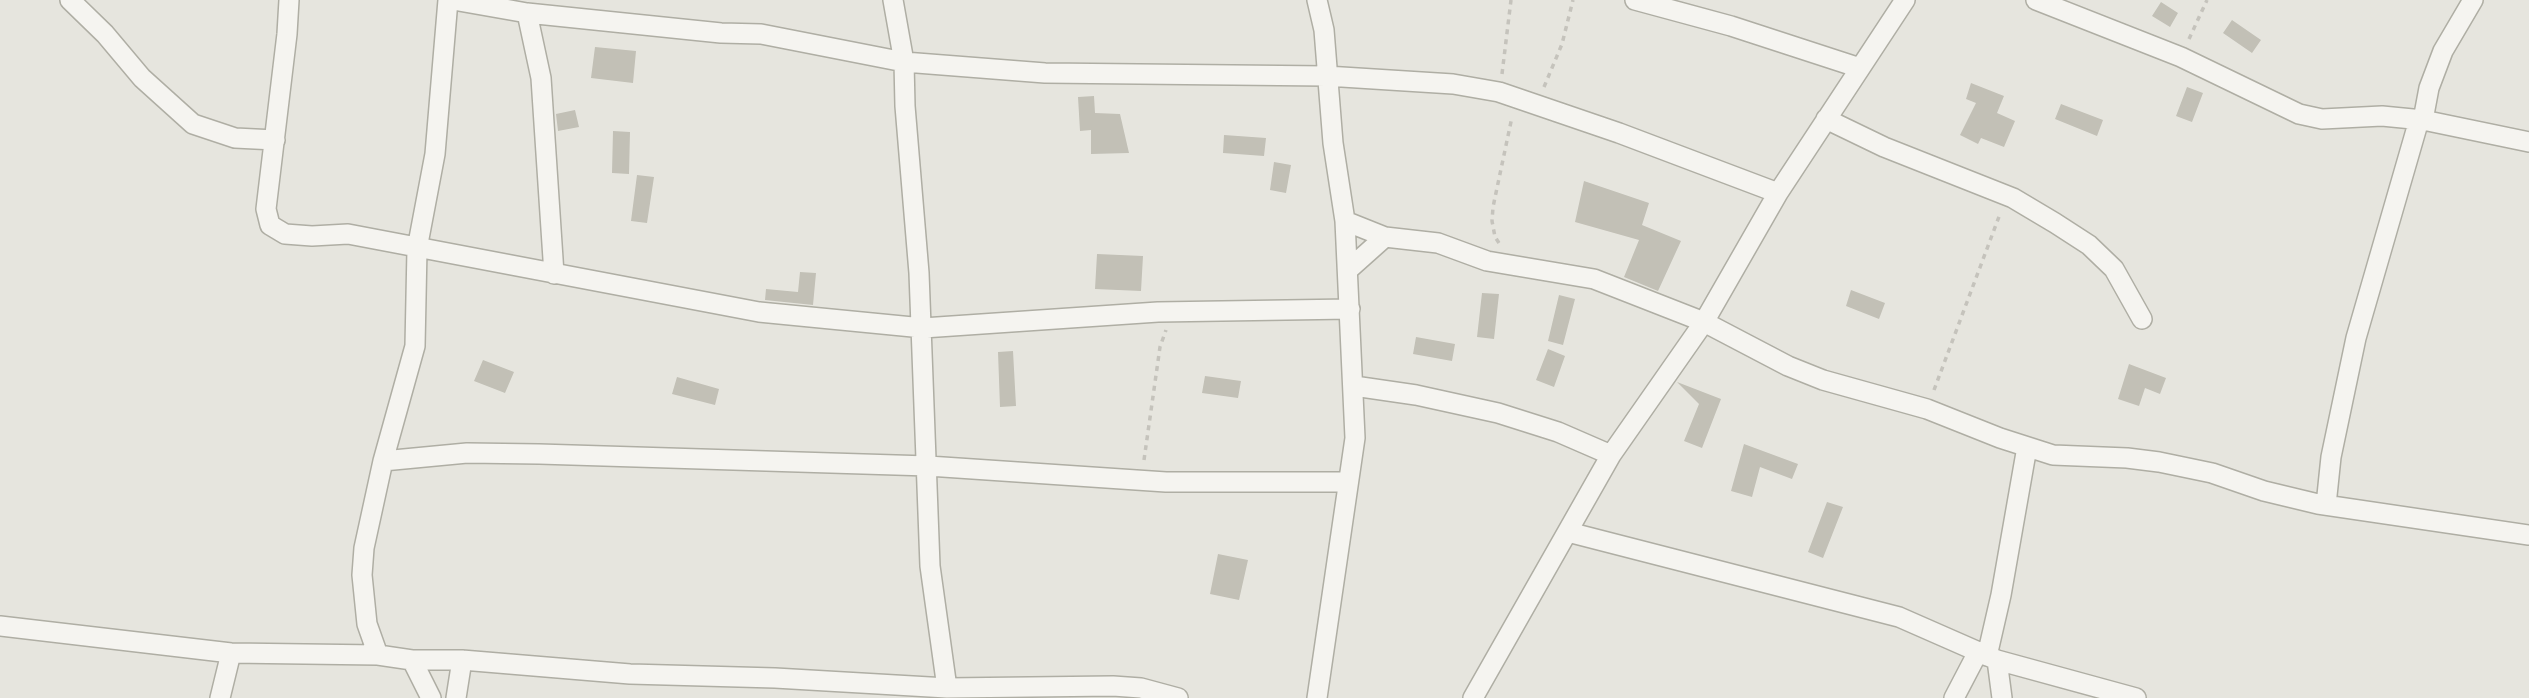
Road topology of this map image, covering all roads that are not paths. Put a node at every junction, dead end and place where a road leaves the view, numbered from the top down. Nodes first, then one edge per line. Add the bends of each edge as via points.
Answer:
1 (70, 0) edge
2 (289, 0) edge
3 (451, 0) edge
4 (893, 0) edge
5 (1317, 0) edge
6 (1635, 0) edge
7 (1905, 0) edge
8 (2036, 0) edge
9 (2473, 0) edge
10 (527, 13) junction
11 (904, 62) junction
12 (1860, 68) junction
13 (1326, 76) junction
14 (1826, 119) junction
15 (2421, 120) junction
16 (275, 140) junction
17 (2529, 142) edge
18 (1778, 193) junction
19 (1345, 221) junction
20 (1385, 237) junction
21 (417, 249) junction
22 (1348, 270) junction
23 (554, 274) junction
24 (1350, 309) junction
25 (2142, 319) dead end
26 (1704, 322) junction
27 (922, 328) junction
28 (1354, 386) junction
29 (2027, 447) junction
30 (1611, 456) junction
31 (383, 461) junction
32 (928, 466) junction
33 (1348, 482) junction
34 (2326, 505) junction
35 (1567, 532) junction
36 (2529, 536) edge
37 (0, 626) edge
38 (231, 653) junction
39 (379, 655) junction
40 (1988, 656) junction
41 (412, 660) junction
42 (462, 660) junction
43 (947, 688) junction
44 (1087, 692) edge
45 (1032, 693) edge
46 (1478, 695) edge
47 (220, 698) edge
48 (431, 698) edge
49 (456, 698) edge
50 (1178, 698) edge
51 (1317, 698) edge
52 (1954, 698) edge
53 (2002, 698) edge
54 (2136, 698) edge

1 - 16 street via 142,78 193,124 235,138
2 - 16 street
3 - 10 street
3 - 21 street via 435,154
4 - 11 street
5 - 13 street
6 - 12 street
7 - 12 street
8 - 15 street via 2180,57 2299,114 2322,119 2382,116
9 - 15 street via 2443,51
10 - 11 street via 761,34
10 - 23 street via 541,78
11 - 13 street via 1045,73
11 - 27 street
12 - 14 street
13 - 18 street via 1453,84 1517,99
13 - 19 street
14 - 18 street
14 - 25 street via 2005,195 2089,245 2114,269
15 - 17 street
15 - 34 street via 2356,338 2331,457
16 - 21 street via 266,209 270,225 285,234 348,234
18 - 26 street
19 - 20 street
19 - 22 street
20 - 22 street
20 - 26 street via 1438,243 1487,261 1594,279
21 - 23 street
21 - 31 street via 415,346
22 - 24 street
23 - 27 street via 759,312
24 - 27 street via 1174,312
24 - 28 street
26 - 29 street via 1823,380 1927,409
26 - 30 street
27 - 32 street
28 - 30 street via 1498,413 1558,432
28 - 33 street via 1355,438
29 - 34 street via 2063,456 2159,462
29 - 40 street
30 - 35 street
31 - 32 street via 467,453
31 - 39 street via 362,575 367,624
32 - 33 street via 1142,480
32 - 43 street via 930,566
33 - 51 street
34 - 36 street
35 - 40 street via 1899,617
35 - 46 street
37 - 38 street
38 - 39 street
38 - 47 street
39 - 41 street
40 - 52 street
40 - 53 street
40 - 54 street
41 - 42 street
41 - 48 street
42 - 43 street via 630,674
42 - 49 street
43 - 45 street
44 - 45 street
44 - 50 street via 1141,688

